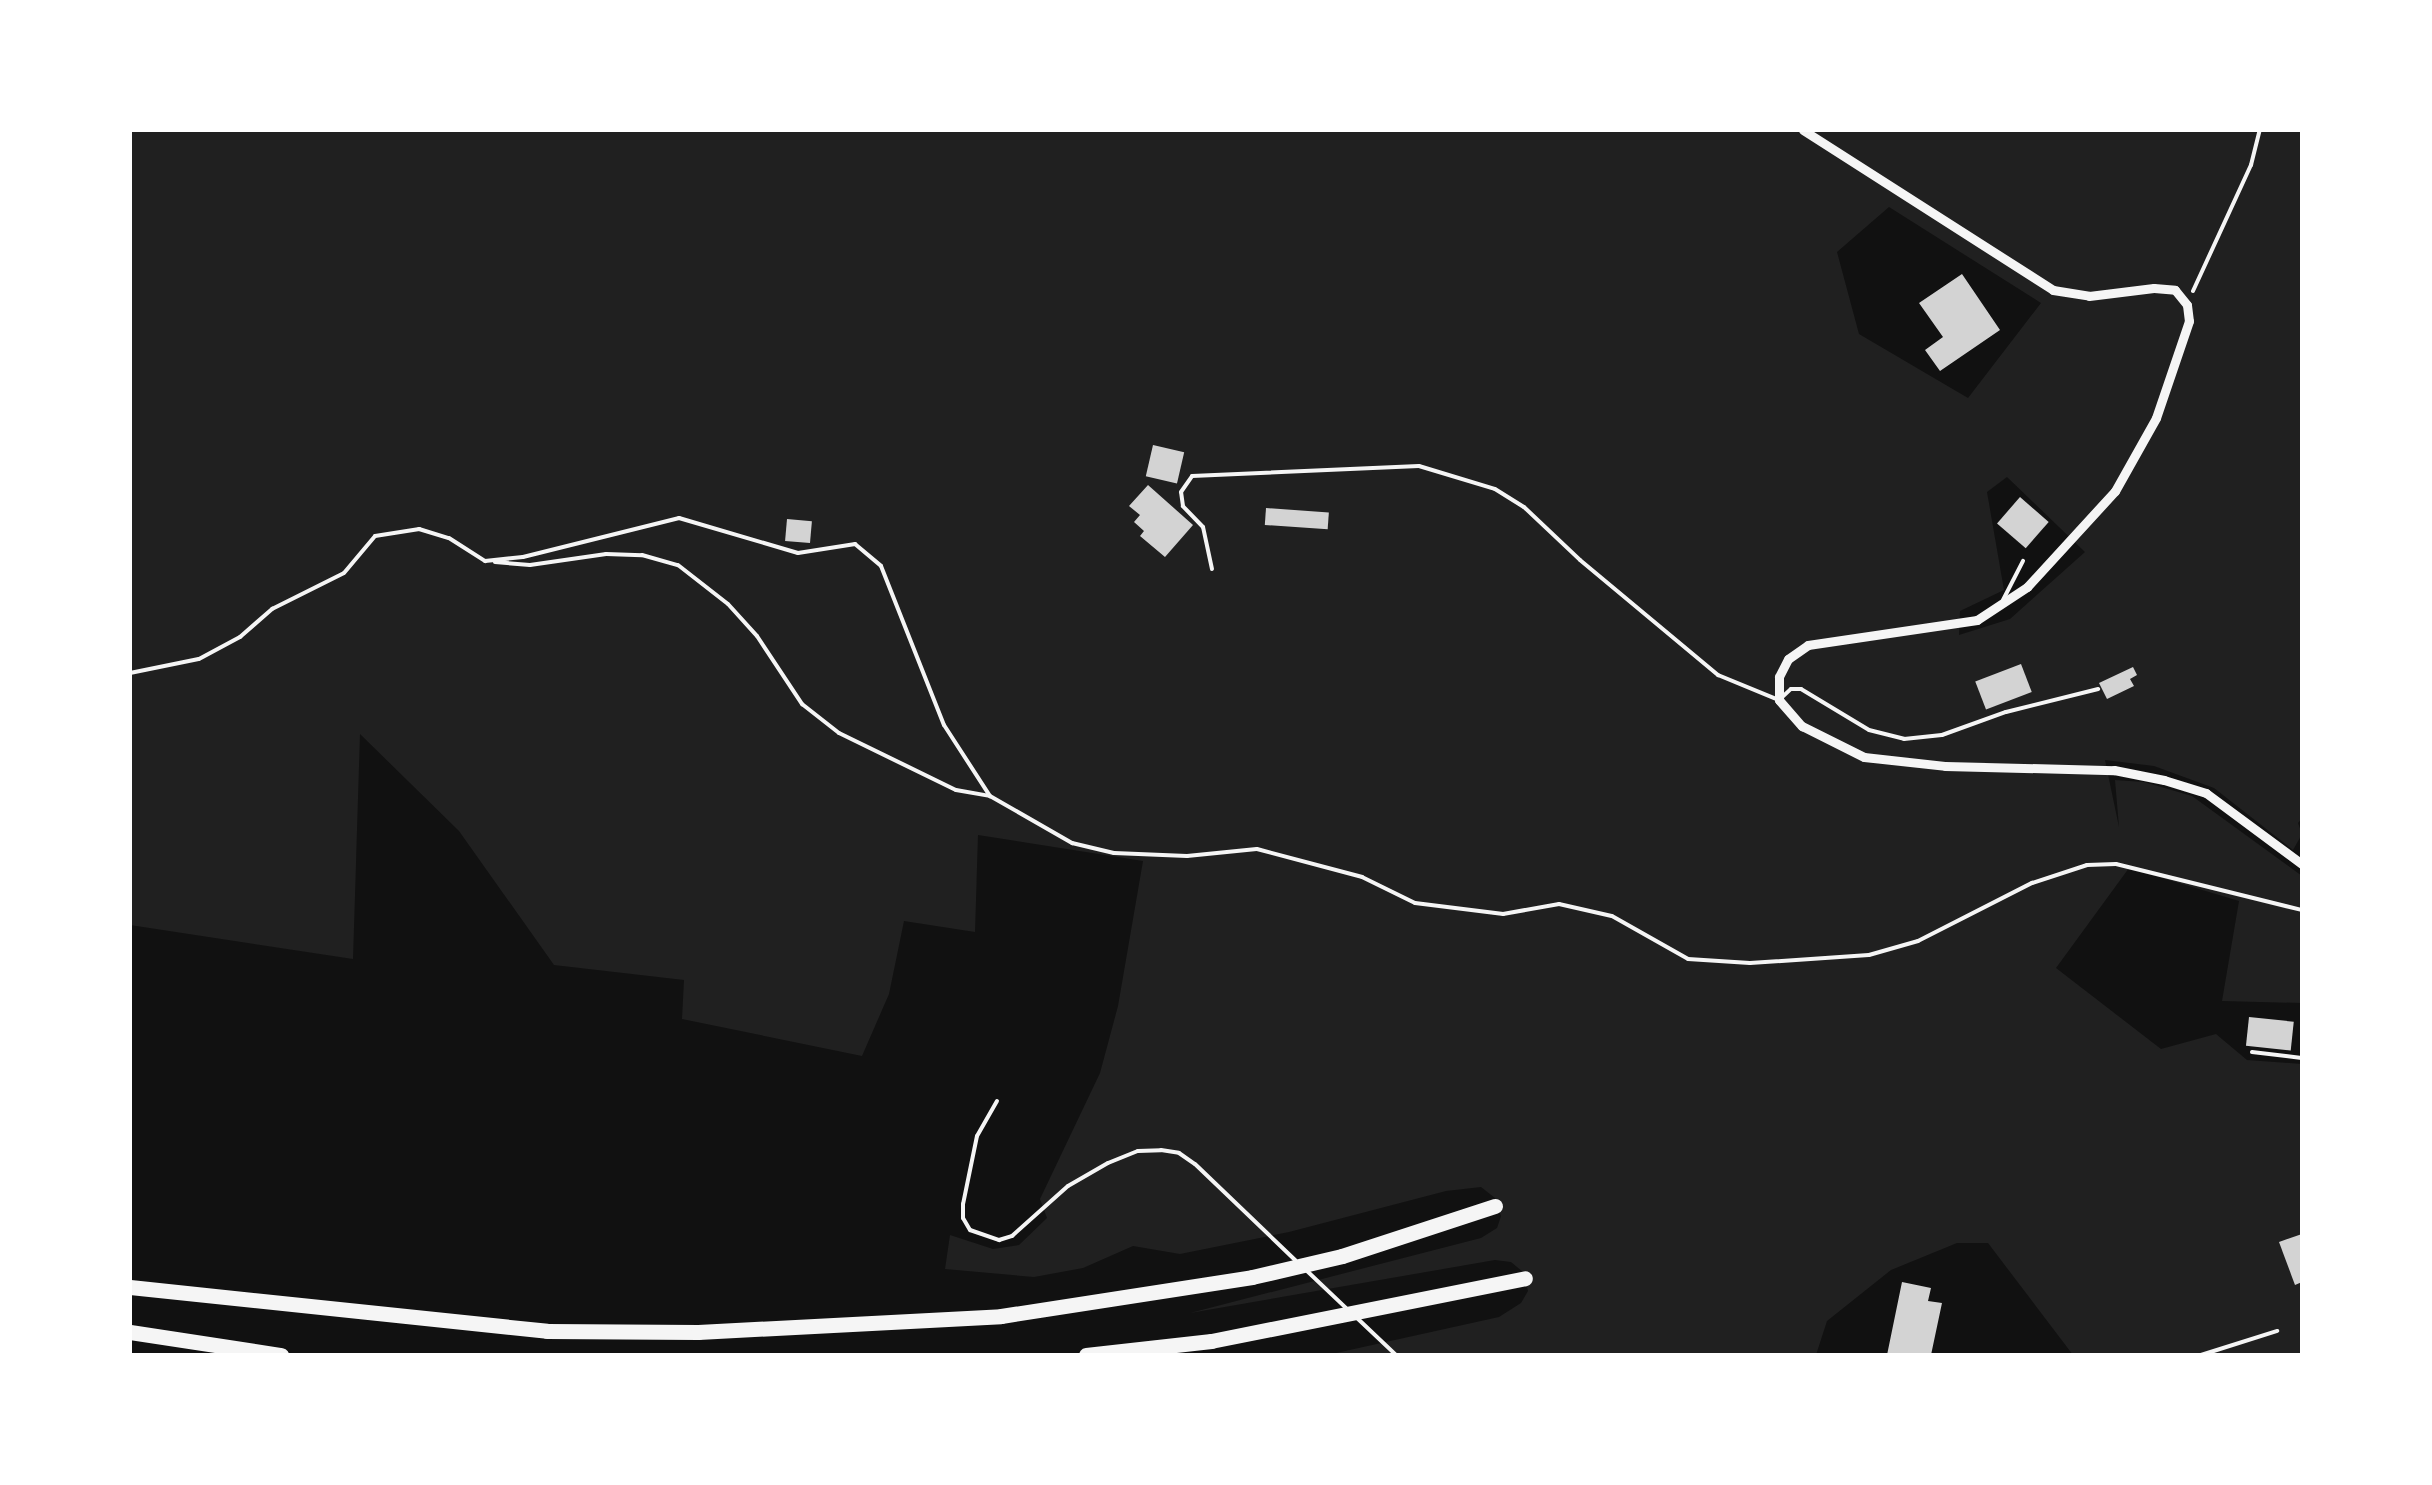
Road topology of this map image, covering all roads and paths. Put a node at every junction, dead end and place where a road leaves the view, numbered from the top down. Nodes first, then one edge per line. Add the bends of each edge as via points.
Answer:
1 (1803, 130) edge
2 (2260, 130) edge
3 (2187, 304) junction
4 (485, 561) junction
5 (2024, 561) dead end
6 (1212, 570) dead end
7 (2002, 605) junction
8 (130, 673) edge
9 (2098, 689) dead end
10 (1779, 700) junction
11 (990, 796) junction
12 (2302, 864) edge
13 (2302, 910) edge
14 (2252, 1052) dead end
15 (2302, 1058) edge
16 (997, 1101) dead end
17 (1495, 1206) dead end
18 (1524, 1278) dead end
19 (130, 1288) edge
20 (2278, 1331) dead end
21 (130, 1332) edge
22 (282, 1355) edge
23 (1086, 1355) edge
24 (1396, 1355) edge
25 (2201, 1355) edge

1 - 3 street via 2053,290 2090,296 2164,288
2 - 3 path via 2251,165
3 - 7 street via 2189,321 2156,418 2115,491
4 - 8 path via 419,529 375,536 344,573 272,610 240,637 199,659
4 - 11 path via 530,565 606,554 678,565 728,604 802,704 839,733 956,790
4 - 11 path via 679,518 798,553 855,544 881,566 944,725
5 - 7 lane
6 - 10 lane via 1203,527 1183,506 1181,492 1192,476 1419,466 1495,489 1524,507 1694,659
7 - 10 street via 1977,620 1808,645 1788,659
9 - 10 lane via 1942,735 1904,739 1869,730 1801,689
10 - 12 street via 1802,726 1864,756 1945,766 2114,770 2192,789
11 - 13 path via 1072,843 1114,853 1256,850 1362,877 1415,903 1502,914 1559,904 1612,916 1688,959 1750,963 1868,955 1918,941 2032,883 2086,865 2116,864
14 - 15 lane
16 - 24 lane via 977,1136 963,1204 970,1230 1012,1236 1068,1186 1108,1163 1150,1150 1179,1154
17 - 19 highway via 1342,1256 1245,1278 1000,1316 698,1332 547,1331
18 - 23 highway via 1211,1340
20 - 25 lane
21 - 22 highway

